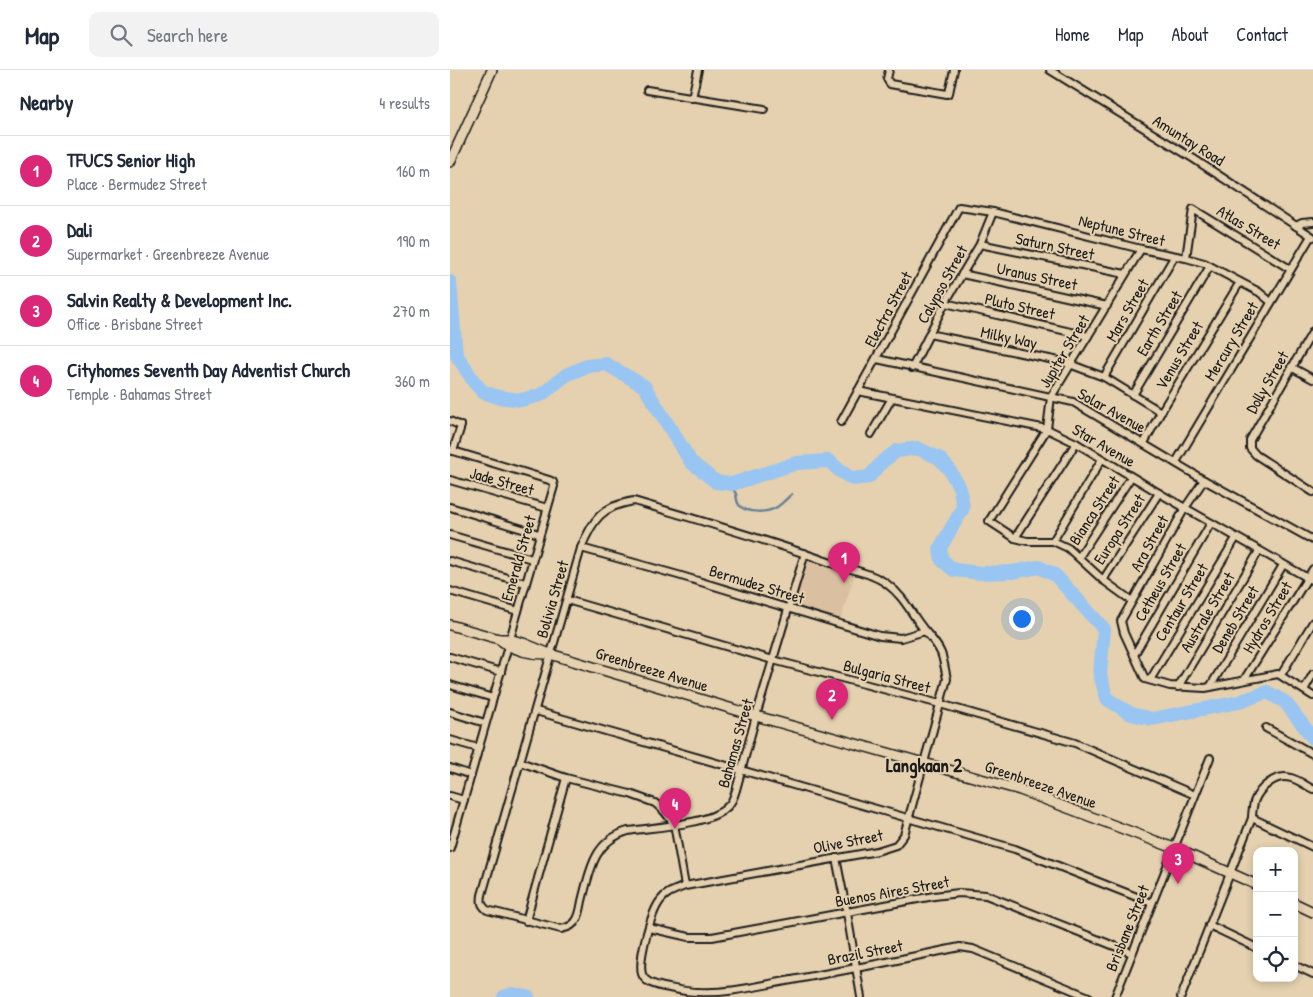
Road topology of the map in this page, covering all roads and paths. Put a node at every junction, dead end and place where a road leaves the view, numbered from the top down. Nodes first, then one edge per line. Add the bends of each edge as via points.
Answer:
1 (492, 70) edge
2 (698, 70) edge
3 (889, 70) edge
4 (954, 70) edge
5 (1050, 70) edge
6 (646, 90) dead end
7 (692, 98) junction
8 (764, 109) dead end
9 (450, 162) edge
10 (959, 207) joint
11 (993, 212) junction
12 (1313, 222) edge
13 (1296, 226) junction
14 (1312, 236) edge
15 (980, 244) junction
16 (1141, 249) junction
17 (1174, 257) junction
18 (1186, 258) junction
19 (1210, 266) junction
20 (1290, 268) junction
21 (962, 274) junction
22 (1125, 274) junction
23 (1240, 282) junction
24 (1271, 302) junction
25 (945, 303) junction
26 (1107, 306) junction
27 (1313, 331) edge
28 (929, 334) junction
29 (1088, 336) junction
30 (877, 359) junction
31 (1071, 365) junction
32 (1291, 367) junction
33 (912, 368) junction
34 (1104, 377) junction
35 (1313, 379) edge
36 (858, 391) junction
37 (1133, 394) junction
38 (1051, 397) junction
39 (892, 398) junction
40 (1161, 412) junction
41 (450, 421) edge
42 (842, 422) dead end
43 (1047, 429) junction
44 (871, 434) dead end
45 (1076, 443) junction
46 (1144, 443) junction
47 (452, 451) edge
48 (1102, 459) junction
49 (1176, 462) junction
50 (1132, 477) junction
51 (450, 480) edge
52 (1204, 480) junction
53 (1313, 492) edge
54 (1159, 493) junction
55 (450, 507) edge
56 (547, 508) junction
57 (1185, 508) junction
58 (1211, 523) junction
59 (539, 534) junction
60 (450, 535) edge
61 (1015, 538) junction
62 (1236, 538) junction
63 (1313, 540) edge
64 (1052, 541) junction
65 (581, 548) junction
66 (1259, 551) junction
67 (805, 553) junction
68 (1079, 557) junction
69 (532, 559) junction
70 (450, 561) edge
71 (1283, 565) junction
72 (1313, 569) edge
73 (1103, 580) junction
74 (1310, 580) edge
75 (525, 583) junction
76 (450, 591) edge
77 (567, 600) junction
78 (1132, 601) junction
79 (788, 607) junction
80 (518, 610) junction
81 (1313, 622) edge
82 (450, 625) edge
83 (925, 631) junction
84 (506, 642) junction
85 (550, 654) junction
86 (1134, 654) junction
87 (450, 657) edge
88 (773, 660) junction
89 (500, 672) junction
90 (1313, 674) edge
91 (1281, 675) junction
92 (1150, 680) junction
93 (1244, 680) junction
94 (450, 685) edge
95 (1178, 687) junction
96 (1210, 687) junction
97 (1304, 690) junction
98 (1313, 696) edge
99 (492, 698) junction
100 (940, 704) junction
101 (536, 711) junction
102 (450, 712) edge
103 (756, 716) junction
104 (485, 723) junction
105 (1266, 728) dead end
106 (450, 740) edge
107 (478, 748) junction
108 (1313, 754) edge
109 (1210, 758) dead end
110 (520, 762) junction
111 (923, 763) junction
112 (450, 768) edge
113 (740, 771) junction
114 (471, 775) junction
115 (566, 778) junction
116 (1313, 789) edge
117 (1195, 795) junction
118 (450, 796) edge
119 (464, 800) junction
120 (909, 818) junction
121 (1252, 818) junction
122 (453, 824) edge
123 (674, 824) junction
124 (450, 848) edge
125 (1174, 848) junction
126 (1313, 848) edge
127 (836, 858) junction
128 (1231, 872) junction
129 (1253, 883) edge
130 (685, 886) junction
131 (481, 903) joint
132 (1152, 903) junction
133 (1298, 905) edge
134 (1313, 912) edge
135 (847, 913) junction
136 (526, 921) junction
137 (1209, 925) junction
138 (649, 928) junction
139 (1253, 946) edge
140 (1132, 953) junction
141 (1298, 968) edge
142 (855, 969) junction
143 (642, 974) joint
144 (1313, 974) edge
145 (861, 997) edge
146 (1089, 997) edge
147 (1115, 997) edge
148 (1181, 997) edge

1 - 9 street
2 - 7 street
3 - 4 street via 887,79 890,84 947,94
5 - 13 street, Amuntay Road
6 - 7 street
7 - 8 street
10 - 11 street, Neptune Street
10 - 30 street, Electra Street
11 - 15 street, Calypso Street
11 - 16 street, Neptune Street
12 - 13 street
13 - 14 street, Amuntay Road
14 - 20 street, Mercury Street
15 - 21 street, Calypso Street
15 - 22 street, Saturn Street
16 - 17 street, Neptune Street
16 - 22 street, Jupiter Street
17 - 18 street, Neptune Street
17 - 34 street, Mars Street
18 - 19 street, Neptune Street
18 - 20 street, Atlas Street via 1193,209
19 - 23 street, Neptune Street
19 - 37 street, Earth Street
20 - 24 street, Mercury Street
21 - 25 street, Calypso Street
21 - 26 street, Uranus Street
22 - 26 street, Jupiter Street
23 - 24 street, Neptune Street
23 - 40 street, Venus Street
24 - 49 street, Mercury Street
25 - 28 street, Calypso Street
25 - 29 street, Pluto Street
26 - 29 street, Jupiter Street
27 - 32 street, Dolly Street
28 - 31 street, Milky Way
28 - 33 street, Calypso Street
29 - 31 street, Jupiter Street
30 - 33 street, Solar Avenue
30 - 36 street, Electra Street
31 - 34 street, Milky Way
31 - 38 street, Jupiter Street
32 - 35 street
32 - 53 street, Dolly Street via 1250,440 1250,448
33 - 38 street, Solar Avenue
34 - 37 street, Milky Way
36 - 39 street, Star Avenue
36 - 42 street, Electra Street
37 - 40 street, Milky Way
38 - 43 street, Jupiter Street
38 - 46 street, Solar Avenue via 1073,402
39 - 43 street, Star Avenue
39 - 44 street
40 - 46 street, Venus Street
41 - 47 street via 461,428
43 - 45 street, Star Avenue
43 - 61 street, Jupiter Street via 989,522
45 - 48 street, Star Avenue
45 - 61 street
46 - 49 street, Solar Avenue
47 - 56 street, Emerald Street via 552,482 554,486
48 - 50 street, Star Avenue
48 - 64 street
49 - 52 street, Solar Avenue
50 - 54 street, Star Avenue
50 - 68 street, Bianca Street
51 - 56 street, Jade Street
52 - 57 street, Ara Street
52 - 63 street, Solar Avenue
54 - 57 street, Star Avenue
54 - 73 street, Europa Street
55 - 59 street
56 - 59 street, Emerald Street
57 - 58 street, Star Avenue
57 - 78 street, Ara Street
58 - 62 street, Star Avenue
58 - 86 street, Cetheus Street
59 - 69 street, Emerald Street
60 - 69 street
61 - 64 street
62 - 66 street, Star Avenue
62 - 92 street, Centaur Street
64 - 68 street
65 - 67 street, Bolivia Street via 594,521 620,503 634,501
65 - 77 street, Bolivia Street
65 - 79 street, Bermudez Street
66 - 71 street, Star Avenue
66 - 95 street, Australe Street
67 - 79 street, Bahamas Street
67 - 83 street, Bolivia Street via 858,570 889,585 908,605
68 - 73 street
69 - 75 street, Emerald Street
70 - 75 street
71 - 74 street, Star Avenue
71 - 96 street, Deneb Street
72 - 74 street, Hydros Street
73 - 78 street
74 - 93 street, Hydros Street
75 - 80 street, Emerald Street
76 - 80 street
77 - 85 street, Bolivia Street
77 - 88 street, Bulgaria Street
78 - 86 street, Ara Street via 1121,621
79 - 83 street, Bermudez Street via 889,638
79 - 88 street, Bahamas Street
80 - 84 street, Emerald Street
81 - 91 street
82 - 84 street, Greenbreeze Avenue
83 - 100 street, Olive Street via 933,638 944,662 947,679
84 - 85 street, Greenbreeze Avenue via 532,654
84 - 89 street, Emerald Street
85 - 101 street, Bolivia Street
85 - 103 street, Greenbreeze Avenue
86 - 92 street via 1145,679
87 - 89 street
88 - 100 street, Bulgaria Street
88 - 103 street, Bahamas Street
89 - 99 street, Emerald Street
90 - 97 street
91 - 93 street
91 - 97 street
92 - 95 street
93 - 96 street
94 - 99 street
95 - 96 street
97 - 98 street
99 - 104 street, Emerald Street
100 - 111 street, Olive Street
100 - 117 street, Bulgaria Street via 1076,743
101 - 110 street, Bolivia Street
101 - 113 street
102 - 104 street
103 - 111 street, Greenbreeze Avenue
103 - 113 street, Bahamas Street
104 - 107 street, Emerald Street
105 - 108 street
106 - 107 street
107 - 114 street, Emerald Street
109 - 117 street, Brisbane Street
110 - 115 street
110 - 131 street, Bolivia Street
111 - 120 street, Olive Street
111 - 125 street, Greenbreeze Avenue via 1020,790
112 - 114 street
113 - 120 street
113 - 123 street, Bahamas Street via 733,800 728,807 703,820
114 - 119 street, Emerald Street
115 - 123 street via 655,803
115 - 136 street
116 - 121 street via 1290,778 1266,784 1254,803
117 - 125 street, Brisbane Street
118 - 119 street
119 - 122 street, Emerald Street
120 - 127 street, Olive Street via 904,835 896,845
120 - 132 street via 1015,849
121 - 126 street
121 - 128 street
122 - 124 street, Emerald Street
123 - 130 street
123 - 136 street, Bahamas Street via 623,832 603,845 590,869 577,920 567,928
125 - 128 street, Greenbreeze Avenue
125 - 132 street, Brisbane Street
127 - 130 street, Olive Street
127 - 135 street
128 - 129 street, Greenbreeze Avenue
128 - 137 street
130 - 138 street, Olive Street via 666,894 659,902
131 - 136 street, Bahamas Street via 487,910
132 - 140 street, Brisbane Street
133 - 134 street
135 - 138 street, Buenos Aires Street via 712,937
135 - 140 street, Buenos Aires Street via 934,896 986,895
135 - 142 street
137 - 139 street
137 - 148 street
138 - 143 street, Olive Street
140 - 147 street, Brisbane Street
141 - 144 street
142 - 143 street, Brazil Street via 716,992 661,986 650,983
142 - 145 street
142 - 146 street, Brazil Street via 960,947 973,949

